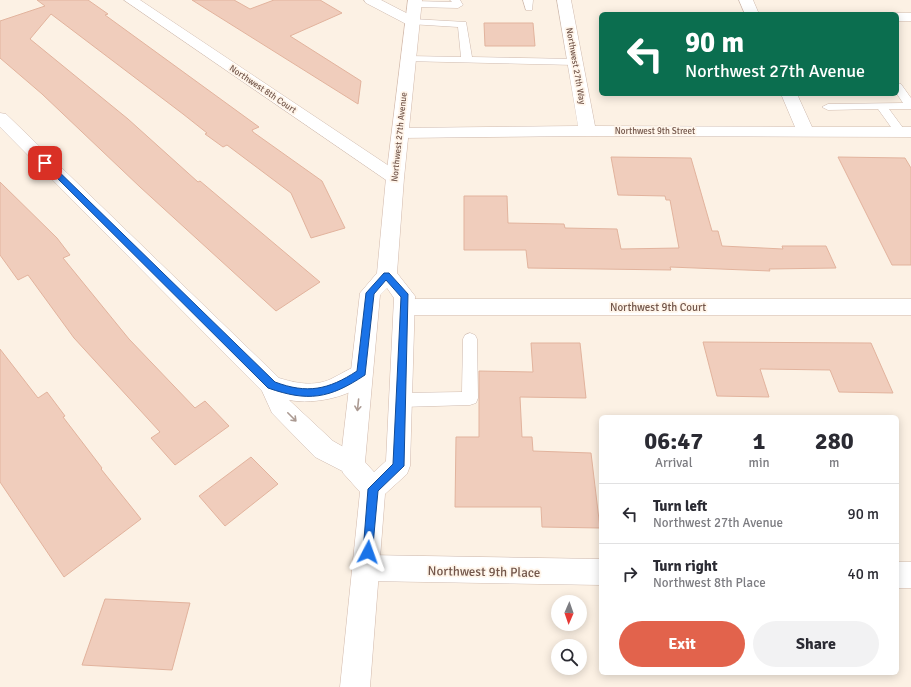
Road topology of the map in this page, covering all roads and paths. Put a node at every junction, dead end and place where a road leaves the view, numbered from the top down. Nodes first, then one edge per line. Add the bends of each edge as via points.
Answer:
1 (133, 0) edge
2 (371, 0) edge
3 (455, 0) edge
4 (564, 0) edge
5 (746, 0) edge
6 (415, 2) edge
7 (751, 12) edge
8 (899, 17) edge
9 (911, 17) edge
10 (413, 22) junction
11 (408, 59) junction
12 (466, 60) junction
13 (575, 62) junction
14 (899, 89) edge
15 (790, 96) edge
16 (881, 106) junction
17 (828, 107) dead end
18 (0, 118) edge
19 (587, 131) junction
20 (806, 132) junction
21 (906, 132) edge
22 (400, 133) junction
23 (395, 178) junction
24 (386, 275) junction
25 (405, 307) junction
26 (911, 307) edge
27 (470, 339) dead end
28 (361, 373) junction
29 (271, 385) junction
30 (402, 400) junction
31 (352, 465) junction
32 (373, 489) junction
33 (367, 568) junction
34 (599, 572) edge
35 (899, 575) edge
36 (911, 575) edge
37 (354, 687) edge

1 - 23 street, Northwest 8th Court
2 - 10 street
3 - 6 lane via 458,5
4 - 13 street, Northwest 27th Way
5 - 7 street
6 - 10 street, Northwest 27th Avenue
8 - 9 street
10 - 11 street, Northwest 27th Avenue
10 - 12 lane via 463,24
11 - 12 lane
11 - 22 street, Northwest 27th Avenue
12 - 13 lane
13 - 19 street, Northwest 27th Way
14 - 16 lane via 911,106
15 - 20 street
16 - 17 lane
16 - 21 lane
18 - 29 street
19 - 20 street, Northwest 9th Street
19 - 22 street, Northwest 9th Street
20 - 21 street, Northwest 9th Street
22 - 23 street, Northwest 27th Avenue
23 - 24 street, Northwest 27th Avenue
24 - 25 street via 405,296
24 - 28 street via 370,293
25 - 26 street, Northwest 9th Court
25 - 30 street
27 - 30 lane via 470,398
28 - 29 street via 341,385 320,392 289,392
28 -> 31 street
29 -> 31 street via 280,406 324,449
30 - 32 street via 398,466
31 - 32 street
32 - 33 street
33 - 34 street, Northwest 9th Place
33 - 37 street
35 - 36 street

